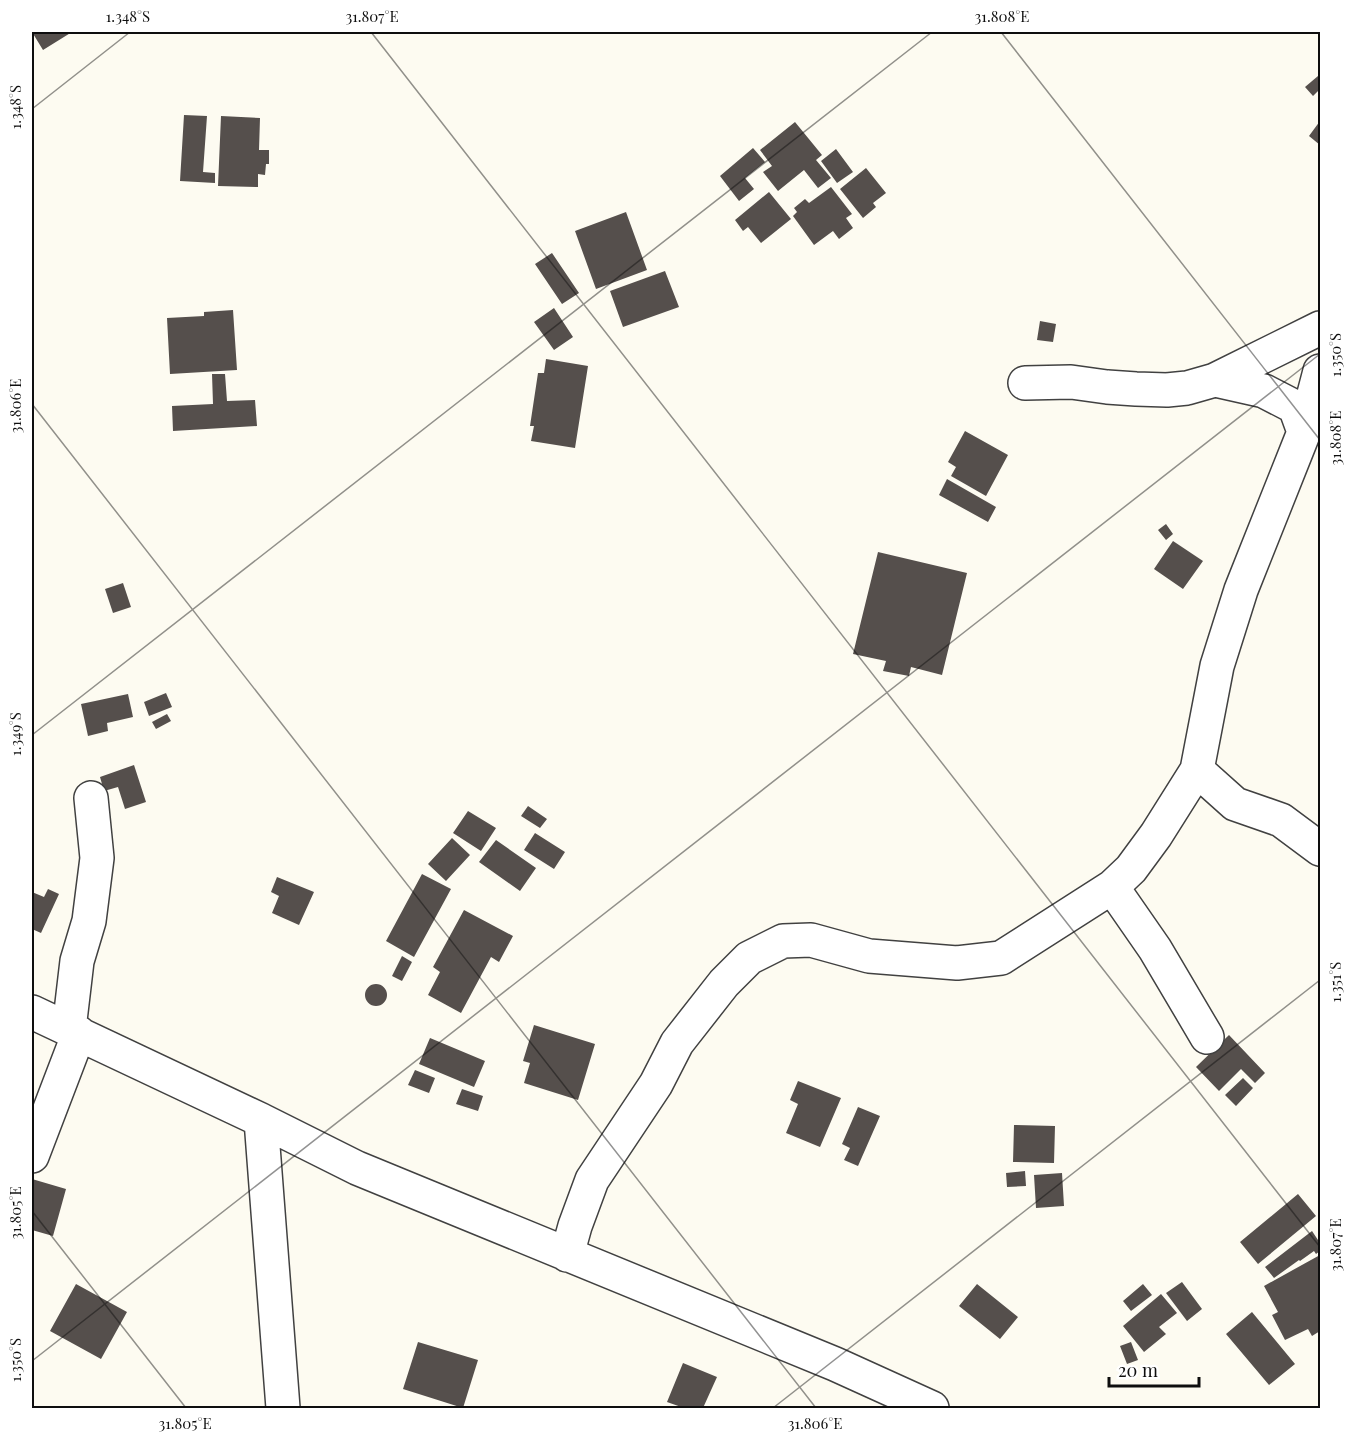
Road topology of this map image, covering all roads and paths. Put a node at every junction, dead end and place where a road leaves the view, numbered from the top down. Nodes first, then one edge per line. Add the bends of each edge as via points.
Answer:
1 (1320, 328) edge
2 (1320, 371) edge
3 (1215, 380) junction
4 (1025, 383) dead end
5 (1304, 432) junction
6 (1197, 770) junction
7 (91, 798) dead end
8 (1320, 849) edge
9 (1112, 887) junction
10 (32, 1012) edge
11 (74, 1031) junction
12 (1207, 1037) dead end
13 (261, 1120) junction
14 (32, 1156) edge
15 (567, 1255) junction
16 (283, 1408) edge
17 (932, 1408) edge

1 - 3 street
2 - 5 street
3 - 4 street via 1167,390 1071,382
3 - 5 street via 1264,391 1295,407
5 - 6 street via 1227,633
6 - 8 street via 1235,804 1281,820
6 - 9 street via 1138,861
7 - 11 street via 97,858 89,921 77,961
9 - 12 street via 1155,949
9 - 15 street via 1001,958 957,963 869,956 811,940 783,941 749,958 677,1042 656,1084 592,1180
10 - 11 street
11 - 13 street
11 - 14 street
13 - 15 street via 357,1168
13 - 16 street
15 - 17 street via 835,1364

